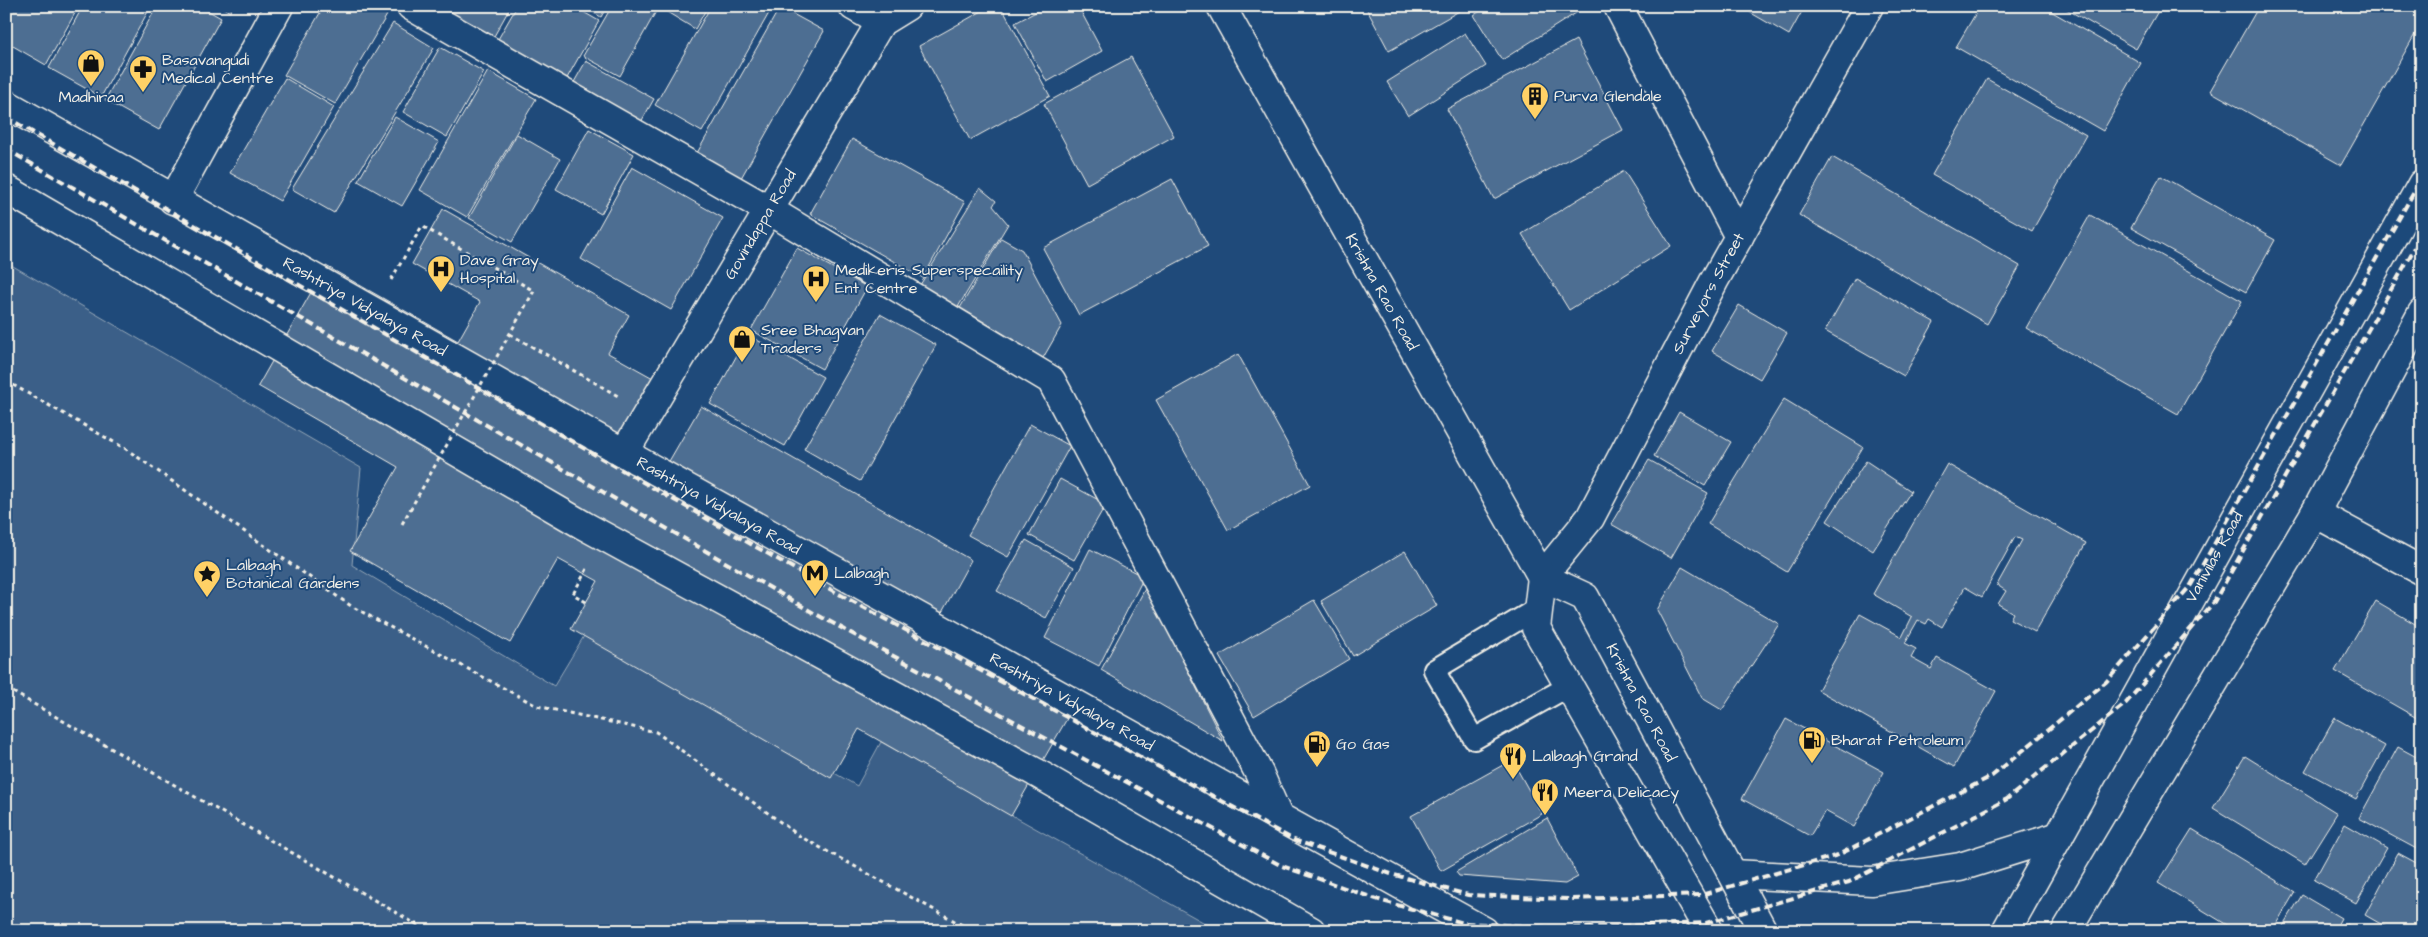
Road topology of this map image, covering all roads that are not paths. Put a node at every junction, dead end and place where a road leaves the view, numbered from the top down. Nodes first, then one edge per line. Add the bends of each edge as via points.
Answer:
1 (279, 6) edge
2 (411, 6) edge
3 (853, 6) edge
4 (907, 6) edge
5 (1221, 6) edge
6 (1618, 6) edge
7 (1869, 6) edge
8 (876, 14) edge
9 (6, 104) edge
10 (2422, 184) edge
11 (6, 189) edge
12 (173, 200) junction
13 (769, 210) junction
14 (1739, 237) junction
15 (2422, 313) edge
16 (624, 453) junction
17 (2315, 513) junction
18 (2422, 572) edge
19 (1542, 577) junction
20 (1538, 608) junction
21 (1569, 686) junction
22 (1277, 814) junction
23 (2059, 836) junction
24 (1732, 874) junction
25 (1311, 931) edge
26 (1484, 931) edge
27 (1709, 931) edge
28 (1763, 931) edge
29 (2006, 931) edge
30 (2066, 931) edge

1 - 12 main road
2 - 13 main road
3 - 8 main road
4 - 8 main road, Govindappa Road
5 - 19 main road, Krishna Rao Road
6 - 14 main road
7 - 14 main road, Surveyors Street
8 - 13 main road, Govindappa Road
9 - 12 main road, Rashtriya Vidyalaya Road
10 - 23 main road, Vanivilas Road
11 - 25 main road via 583,524 1035,772
12 - 16 main road, Rashtriya Vidyalaya Road
13 - 16 main road, Govindappa Road
13 - 22 main road via 1051,380 1259,773
14 - 19 main road, Surveyors Street via 1590,518
15 - 17 main road
16 - 22 main road, Rashtriya Vidyalaya Road
17 - 18 main road
17 - 30 main road
19 - 20 main road
19 - 24 main road, Krishna Rao Road via 1584,597
20 - 21 main road via 1536,628
20 - 21 lane via 1434,670 1474,739
21 - 27 main road
22 - 26 main road, Rashtriya Vidyalaya Road
23 - 24 main road via 1960,866 1872,881
23 - 29 main road, Vanivilas Road
24 - 28 main road, Krishna Rao Road

